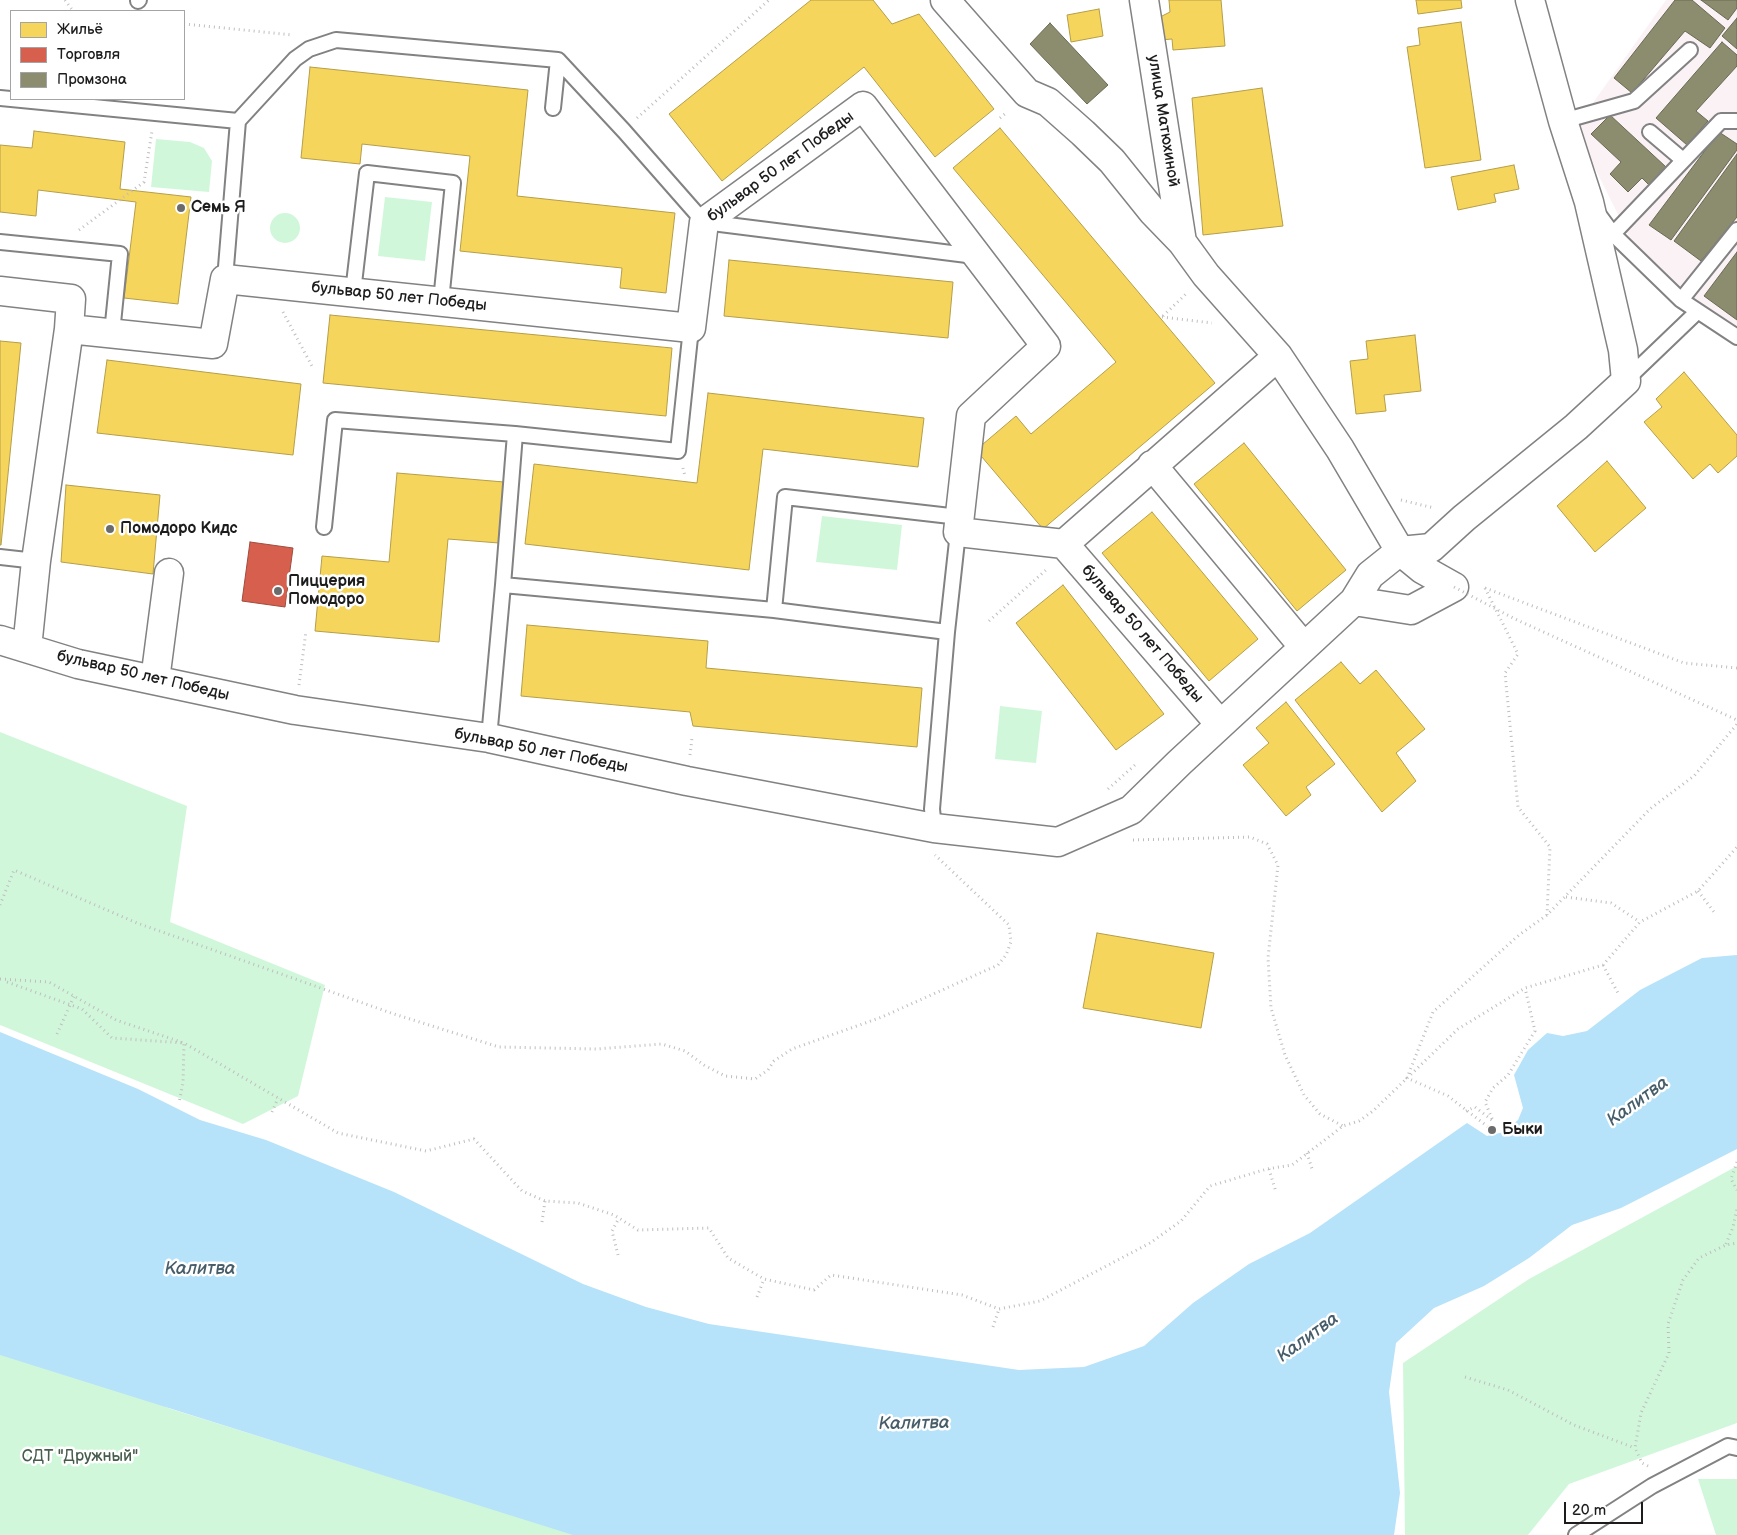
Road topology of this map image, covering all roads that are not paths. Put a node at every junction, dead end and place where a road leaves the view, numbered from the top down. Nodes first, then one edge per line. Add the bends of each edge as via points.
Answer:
1 (945, 0) edge
2 (1144, 0) edge
3 (1530, 0) edge
4 (1690, 50) dead end
5 (558, 60) junction
6 (21, 100) edge
7 (552, 108) dead end
8 (1563, 120) junction
9 (238, 121) junction
10 (1737, 121) edge
11 (1650, 132) dead end
12 (1683, 160) junction
13 (1590, 202) junction
14 (704, 222) junction
15 (1737, 230) edge
16 (1612, 234) junction
17 (0, 242) edge
18 (1182, 242) junction
19 (978, 256) junction
20 (225, 279) junction
21 (0, 291) edge
22 (353, 292) junction
23 (1681, 300) junction
24 (441, 301) junction
25 (1697, 312) junction
26 (691, 328) junction
27 (69, 329) junction
28 (112, 333) junction
29 (1737, 337) edge
30 (1278, 356) junction
31 (1626, 381) junction
32 (515, 434) junction
33 (1152, 465) junction
34 (958, 525) junction
35 (324, 527) dead end
36 (1066, 547) junction
37 (1400, 552) junction
38 (0, 558) edge
39 (36, 561) junction
40 (169, 573) dead end
41 (503, 585) junction
42 (1354, 601) junction
43 (774, 610) junction
44 (947, 632) junction
45 (0, 640) edge
46 (1303, 646) junction
47 (27, 648) junction
48 (155, 680) junction
49 (1220, 724) junction
50 (489, 738) junction
51 (933, 840) junction
52 (1737, 1448) edge
53 (1576, 1535) edge

1 - 18 street via 1028,93 1048,102 1112,161 1152,212
2 - 18 street, улица Матюхиной
3 - 8 street
4 - 8 lane via 1634,101
5 - 7 lane
5 - 9 lane via 336,40 309,48 295,59
5 - 14 lane
6 - 9 lane
8 - 13 street
9 - 20 lane
10 - 12 lane via 1721,121
11 - 12 lane
12 - 16 lane
13 - 16 lane
13 - 31 street via 1623,350
14 - 19 lane
14 - 19 street, бульвар 50 лет Победы via 863,106
14 - 26 street, бульвар 50 лет Победы
15 - 23 lane
16 - 23 lane
17 - 28 lane via 120,254
18 - 30 street via 1206,275
19 - 34 street, бульвар 50 лет Победы via 1046,346 971,416
20 - 22 street, бульвар 50 лет Победы
20 - 28 street via 214,344
21 - 27 street via 71,299
22 - 24 street, бульвар 50 лет Победы
22 - 24 lane via 367,173 453,183
23 - 25 lane
24 - 26 street, бульвар 50 лет Победы
25 - 29 lane
25 - 31 lane
26 - 32 lane via 678,451
27 - 28 street
27 - 39 street
30 - 33 street
30 - 37 street
31 - 37 street via 1431,548
32 - 35 lane via 336,420
32 - 41 lane
33 - 36 street
33 - 46 street
34 - 36 street
34 - 43 lane via 785,497
34 - 44 lane
36 - 49 street, бульвар 50 лет Победы
37 - 42 street via 1370,575
37 - 42 street via 1422,569 1467,587 1411,610
38 - 39 lane
39 - 47 street
40 - 48 street
41 - 43 lane
41 - 50 lane
42 - 46 street
43 - 44 lane
44 - 51 lane via 932,809
45 - 47 street, бульвар 50 лет Победы
46 - 49 street
47 - 48 street, бульвар 50 лет Победы via 78,664
48 - 50 street, бульвар 50 лет Победы via 295,710
49 - 51 street, бульвар 50 лет Победы via 1132,810 1058,842
50 - 51 street, бульвар 50 лет Победы
52 - 53 lane via 1728,1446 1652,1486

